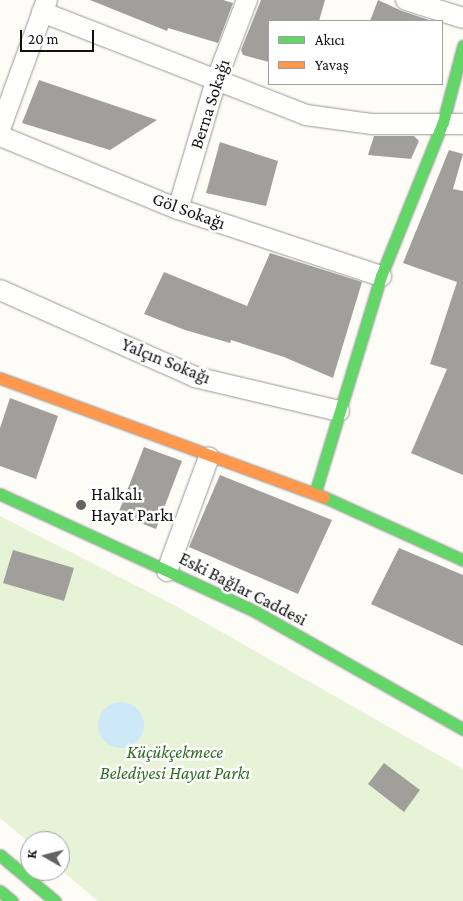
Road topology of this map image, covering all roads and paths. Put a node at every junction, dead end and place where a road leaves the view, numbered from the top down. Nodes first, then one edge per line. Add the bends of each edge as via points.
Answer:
1 (247, 0) edge
2 (406, 0) edge
3 (44, 6) edge
4 (463, 18) edge
5 (463, 46) edge
6 (216, 81) junction
7 (443, 122) junction
8 (463, 124) edge
9 (0, 129) edge
10 (0, 136) edge
11 (178, 208) junction
12 (381, 276) junction
13 (0, 290) edge
14 (0, 378) edge
15 (339, 411) junction
16 (208, 457) junction
17 (0, 494) edge
18 (315, 494) junction
19 (463, 560) edge
20 (167, 571) junction
21 (463, 729) edge
22 (0, 855) edge
23 (0, 891) edge
24 (12, 901) edge
25 (56, 901) edge

1 - 6 street, Berna Sokağı
2 - 4 street
3 - 6 street
3 - 9 street
5 - 7 street
6 - 7 street via 306,115 372,124
6 - 11 street, Berna Sokağı
7 - 8 street
7 - 12 street
10 - 11 street, Göl Sokağı
11 - 12 street, Göl Sokağı
12 - 15 street
13 - 15 street, Yalçın Sokağı via 195,376
14 - 16 street
15 - 18 street
16 - 18 street
16 - 20 street
17 - 20 street, Eski Bağlar Caddesi
18 - 19 street
20 - 21 street, Eski Bağlar Caddesi via 256,612
22 - 25 street
23 - 24 street

